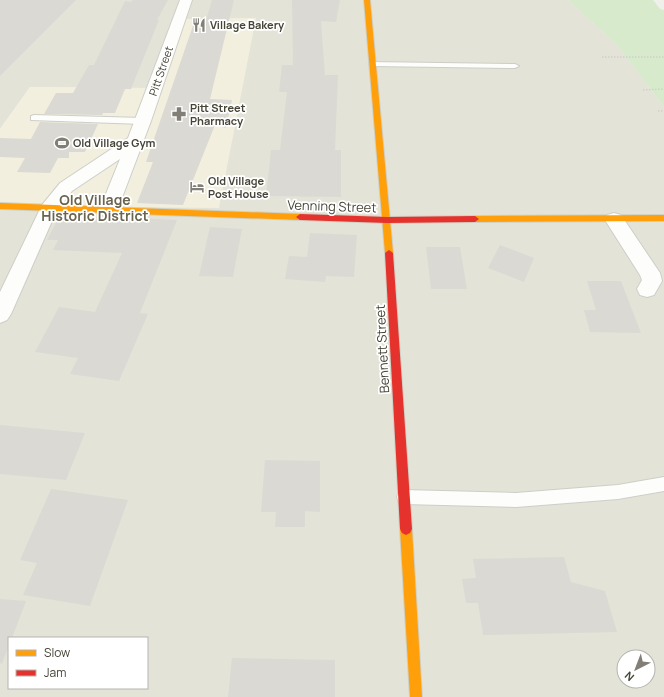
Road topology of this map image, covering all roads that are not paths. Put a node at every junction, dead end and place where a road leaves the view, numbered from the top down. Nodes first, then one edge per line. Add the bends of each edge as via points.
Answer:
1 (186, 0) edge
2 (367, 0) edge
3 (373, 64) junction
4 (515, 66) dead end
5 (34, 118) dead end
6 (143, 121) junction
7 (136, 141) junction
8 (0, 206) edge
9 (48, 209) junction
10 (108, 211) junction
11 (664, 218) edge
12 (387, 220) junction
13 (614, 220) junction
14 (647, 289) dead end
15 (0, 314) edge
16 (664, 484) edge
17 (404, 497) junction
18 (416, 697) edge

1 - 6 street, Pitt Street
2 - 3 street, Bennett Street
3 - 4 lane
3 - 12 street, Bennett Street
5 - 6 lane
6 - 7 street, Pitt Street
7 - 9 street via 66,187
7 - 10 street, Pitt Street
8 - 9 street, Venning Street
9 - 10 street, Venning Street
9 - 15 street
10 - 12 street, Venning Street
11 - 13 street, Venning Street
12 - 13 street, Venning Street
12 - 17 street, Bennett Street
13 - 14 street via 650,274 652,281
16 - 17 lane via 618,492 516,500
17 - 18 street, Bennett Street

